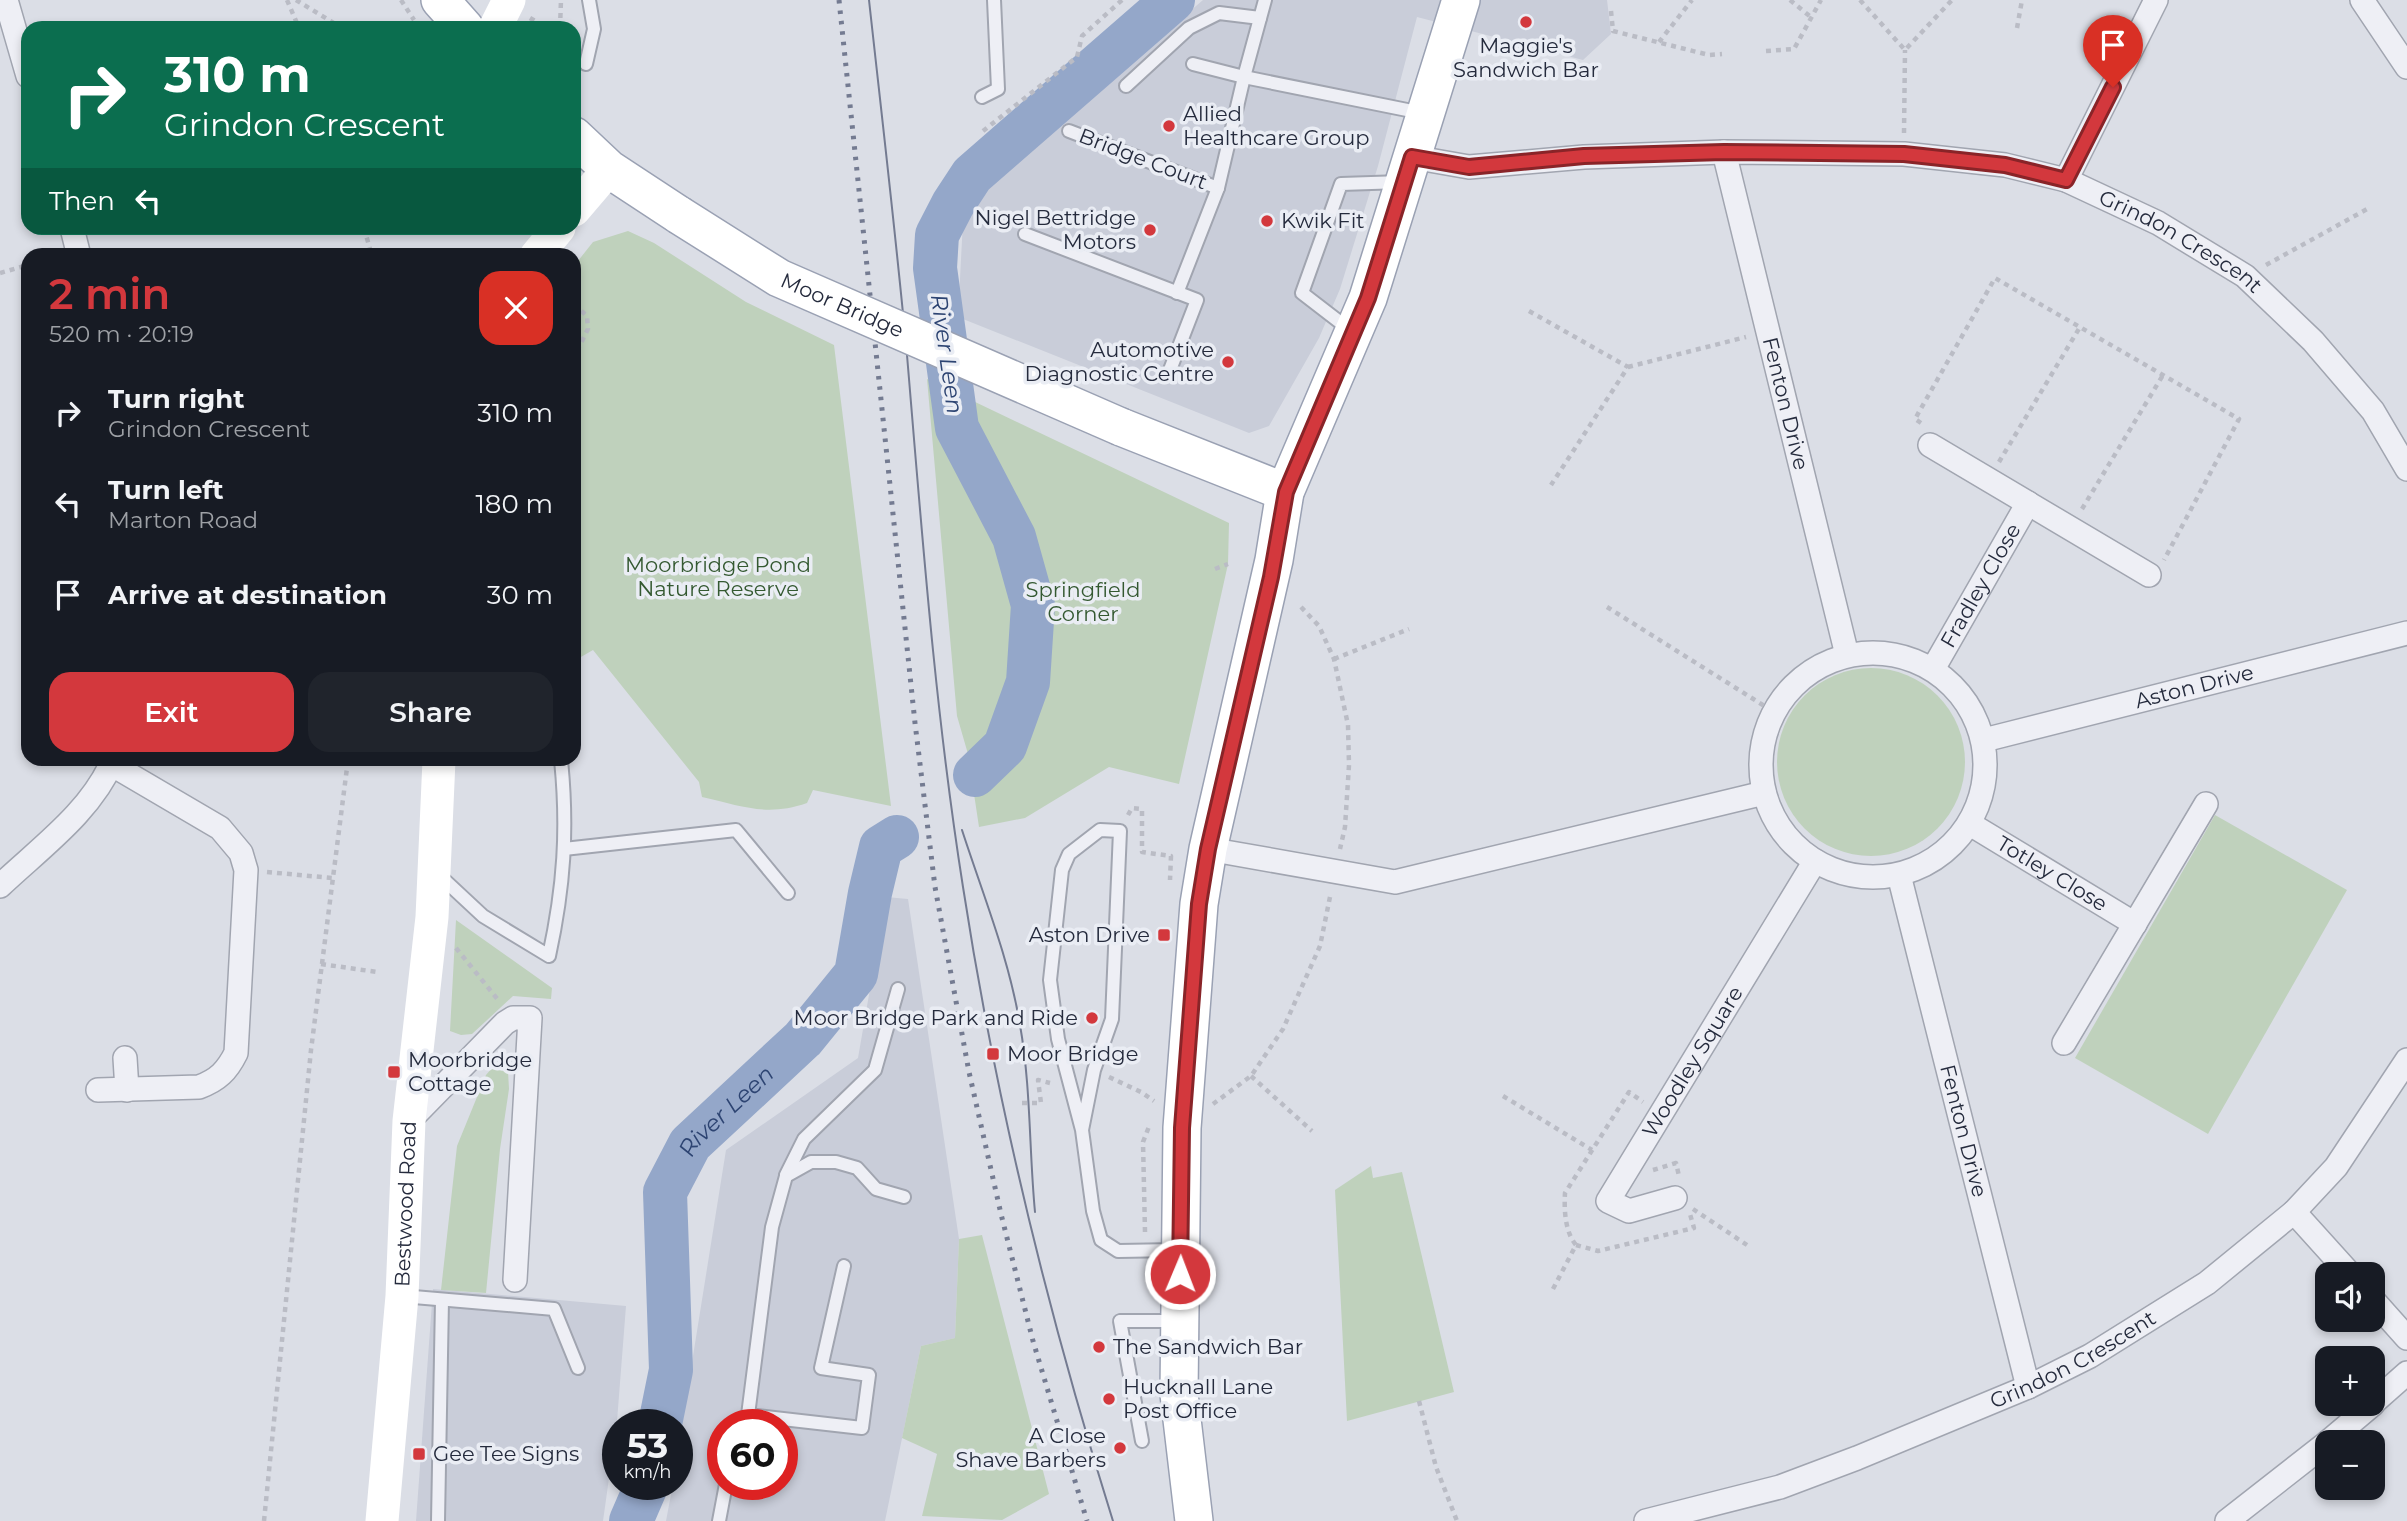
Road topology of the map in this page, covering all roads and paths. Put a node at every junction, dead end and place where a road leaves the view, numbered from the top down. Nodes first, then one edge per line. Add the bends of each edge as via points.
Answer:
1 (6, 0) edge
2 (286, 0) edge
3 (296, 0) edge
4 (509, 0) edge
5 (561, 0) edge
6 (589, 0) edge
7 (994, 0) edge
8 (1122, 0) edge
9 (1265, 0) edge
10 (1461, 0) edge
11 (1692, 0) edge
12 (1790, 0) edge
13 (1821, 0) edge
14 (1860, 0) edge
15 (1952, 0) edge
16 (2022, 0) edge
17 (2156, 0) edge
18 (2362, 0) edge
19 (1611, 11) dead end
20 (1812, 18) junction
21 (1260, 19) junction
22 (296, 21) edge
23 (330, 21) edge
24 (498, 21) edge
25 (560, 21) edge
26 (2017, 28) dead end
27 (7, 30) edge
28 (1659, 42) junction
29 (1905, 50) junction
30 (1766, 51) dead end
31 (1722, 54) dead end
32 (21, 61) edge
33 (586, 64) dead end
34 (1193, 64) dead end
35 (2407, 66) edge
36 (1244, 77) junction
37 (1126, 86) dead end
38 (982, 97) dead end
39 (1425, 113) junction
40 (983, 131) dead end
41 (1069, 131) dead end
42 (581, 143) edge
43 (1724, 152) junction
44 (1904, 154) junction
45 (609, 169) junction
46 (1408, 169) junction
47 (2066, 180) junction
48 (1218, 188) junction
49 (581, 201) edge
50 (2370, 208) dead end
51 (1025, 234) dead end
52 (21, 267) edge
53 (0, 273) edge
54 (2245, 276) junction
55 (1177, 293) junction
56 (581, 310) edge
57 (1530, 311) dead end
58 (2080, 327) junction
59 (1768, 331) junction
60 (1353, 332) junction
61 (581, 343) edge
62 (1628, 367) junction
63 (1168, 375) dead end
64 (2163, 375) junction
65 (1930, 445) joint
66 (2407, 469) edge
67 (1989, 480) junction
68 (1551, 485) dead end
69 (1286, 492) junction
70 (2028, 503) junction
71 (2070, 528) junction
72 (1228, 564) dead end
73 (1215, 569) dead end
74 (2148, 575) joint
75 (1607, 607) dead end
76 (1409, 629) dead end
77 (2407, 634) edge
78 (1847, 655) junction
79 (1334, 659) dead end
80 (1933, 669) junction
81 (1774, 712) junction
82 (1984, 740) junction
83 (110, 766) edge
84 (119, 766) edge
85 (347, 766) edge
86 (439, 766) edge
87 (562, 766) edge
88 (1764, 793) junction
89 (2206, 804) dead end
90 (1142, 809) dead end
91 (1970, 824) junction
92 (564, 849) junction
93 (1208, 849) junction
94 (1171, 856) dead end
95 (1815, 862) junction
96 (246, 870) junction
97 (434, 870) junction
98 (1899, 875) junction
99 (332, 877) junction
100 (0, 886) edge
101 (788, 893) dead end
102 (432, 917) junction
103 (2134, 924) junction
104 (321, 964) junction
105 (377, 972) dead end
106 (898, 989) dead end
107 (513, 1018) junction
108 (2064, 1043) dead end
109 (125, 1058) dead end
110 (2407, 1060) edge
111 (1094, 1070) junction
112 (1251, 1076) dead end
113 (1068, 1078) junction
114 (98, 1090) dead end
115 (127, 1090) junction
116 (1503, 1096) dead end
117 (1022, 1103) dead end
118 (1158, 1105) dead end
119 (1661, 1114) junction
120 (1153, 1117) dead end
121 (409, 1121) junction
122 (1082, 1130) junction
123 (1312, 1131) dead end
124 (1592, 1150) junction
125 (786, 1176) junction
126 (904, 1198) dead end
127 (1675, 1198) joint
128 (2294, 1212) junction
129 (1748, 1245) dead end
130 (1164, 1250) junction
131 (2339, 1262) edge
132 (511, 1266) dead end
133 (844, 1266) dead end
134 (1553, 1289) dead end
135 (402, 1296) junction
136 (442, 1300) junction
137 (2385, 1313) edge
138 (1179, 1321) junction
139 (2407, 1338) edge
140 (578, 1368) dead end
141 (2407, 1373) edge
142 (2028, 1387) junction
143 (2385, 1392) edge
144 (1419, 1401) dead end
145 (747, 1409) edge
146 (2358, 1416) edge
147 (798, 1424) edge
148 (2342, 1430) edge
149 (1142, 1441) dead end
150 (2315, 1452) edge
151 (723, 1500) edge
152 (264, 1521) edge
153 (382, 1521) edge
154 (438, 1521) edge
155 (719, 1521) edge
156 (1194, 1521) edge
157 (1457, 1521) edge
158 (1646, 1521) edge
159 (2227, 1521) edge

1 - 27 street
2 - 22 path
3 - 23 path
4 - 24 main road
5 - 25 path
6 - 33 lane via 594,29
7 - 38 lane via 998,89
8 - 40 path via 1082,36 1077,57
9 - 21 lane, Bridge Court
10 - 39 main road
11 - 28 path
12 - 20 path
13 - 20 path
14 - 29 path
15 - 29 path
16 - 26 path
17 - 47 street
18 - 35 street
19 - 28 path via 1613,31
20 - 30 path via 1794,49
21 - 36 lane, Bridge Court
21 - 37 lane via 1219,13 1189,28
27 - 32 street
28 - 31 path
29 - 44 path
34 - 36 lane
36 - 39 lane
36 - 48 lane, Bridge Court
39 - 46 main road
41 - 48 lane, Bridge Court
42 - 45 main road, Moor Bridge
43 - 44 street, Grindon Crescent
43 - 46 street, Grindon Crescent via 1584,156
43 - 59 street, Fenton Drive
44 - 47 street, Grindon Crescent via 2005,165
45 - 49 main road
45 - 69 main road, Moor Bridge, bridge via 779,278 1121,427
46 - 60 main road
46 - 60 lane via 1341,184 1302,293
47 - 54 street, Grindon Crescent via 2158,223
48 - 55 lane, Bridge Court
50 - 54 path
51 - 55 lane
52 - 53 path
54 - 66 street, Grindon Crescent via 2313,341 2373,411
55 - 63 lane via 1197,300
56 - 61 path via 587,316 588,329
57 - 62 path
58 - 64 path
58 - 65 path via 1996,278 1915,419 1927,427
58 - 67 path
59 - 62 path
59 - 78 street, Fenton Drive
60 - 69 main road
62 - 68 path
64 - 71 path
64 - 74 path via 2239,419 2162,563
65 - 67 street, Fradley Close
67 - 70 street, Fradley Close
69 - 93 main road
70 - 71 street, Fradley Close
70 - 80 street, Fradley Close
71 - 74 street, Fradley Close
72 - 73 path
75 - 81 path
76 - 79 path
77 - 82 street, Aston Drive
78 - 80 street via 1877,652 1906,657
78 - 81 street via 1818,667 1793,686
80 - 82 street via 1962,696
81 - 88 street via 1760,765
82 - 91 street via 1985,783
83 - 100 street via 76,814
84 - 96 street via 220,828 242,853
85 - 99 path
86 - 97 main road, Bestwood Road
87 - 92 lane
88 - 93 street via 1395,881
88 - 95 street via 1782,832
89 - 103 street
90 - 94 path via 1142,852
91 - 98 street via 1939,856
91 - 103 street, Totley Close
92 - 97 lane via 564,876 549,956 483,916
92 - 101 lane via 736,830
93 - 130 main road via 1199,904 1182,1128
95 - 98 street via 1855,876
95 - 119 street, Woodley Square
96 - 99 path
96 - 115 street via 236,1053 228,1069 214,1082 199,1087
97 - 102 main road, Bestwood Road
98 - 142 street, Fenton Drive
99 - 104 path
102 - 107 path
102 - 121 main road, Bestwood Road
103 - 108 street
104 - 105 path
104 - 152 path
106 - 125 lane via 875,1070 804,1139
107 - 121 street
107 - 132 street via 530,1018
109 - 115 street
110 - 128 street, Grindon Crescent via 2336,1167
111 - 113 lane via 1083,1080
111 - 113 lane via 1112,1019 1120,831 1100,831 1069,854 1062,870 1050,980
111 - 118 path
111 - 122 lane
112 - 123 path
113 - 117 path via 1051,1083 1038,1080 1041,1103
113 - 122 lane
114 - 115 street
116 - 124 path
119 - 124 path via 1629,1092
119 - 127 street, Woodley Square via 1608,1200 1629,1210
120 - 130 path via 1143,1142 1143,1214
121 - 135 main road, Bestwood Road
122 - 130 lane via 1101,1240 1118,1251
124 - 134 path via 1565,1193 1564,1209 1576,1245
125 - 126 lane via 811,1162 836,1162 856,1168 876,1189
125 - 145 lane via 772,1227
127 - 129 path
128 - 131 street
128 - 142 street, Grindon Crescent via 2207,1283 2090,1356
130 - 138 main road
133 - 147 lane via 821,1368 869,1375 862,1428
135 - 136 lane
135 - 153 main road, Bestwood Road
136 - 140 lane via 554,1309
136 - 154 lane
137 - 139 street
138 - 149 lane via 1120,1321
138 - 156 main road via 1179,1394
141 - 143 street
142 - 158 street, Grindon Crescent via 1780,1487
144 - 157 path via 1436,1467
146 - 148 street
150 - 159 street
151 - 155 lane

